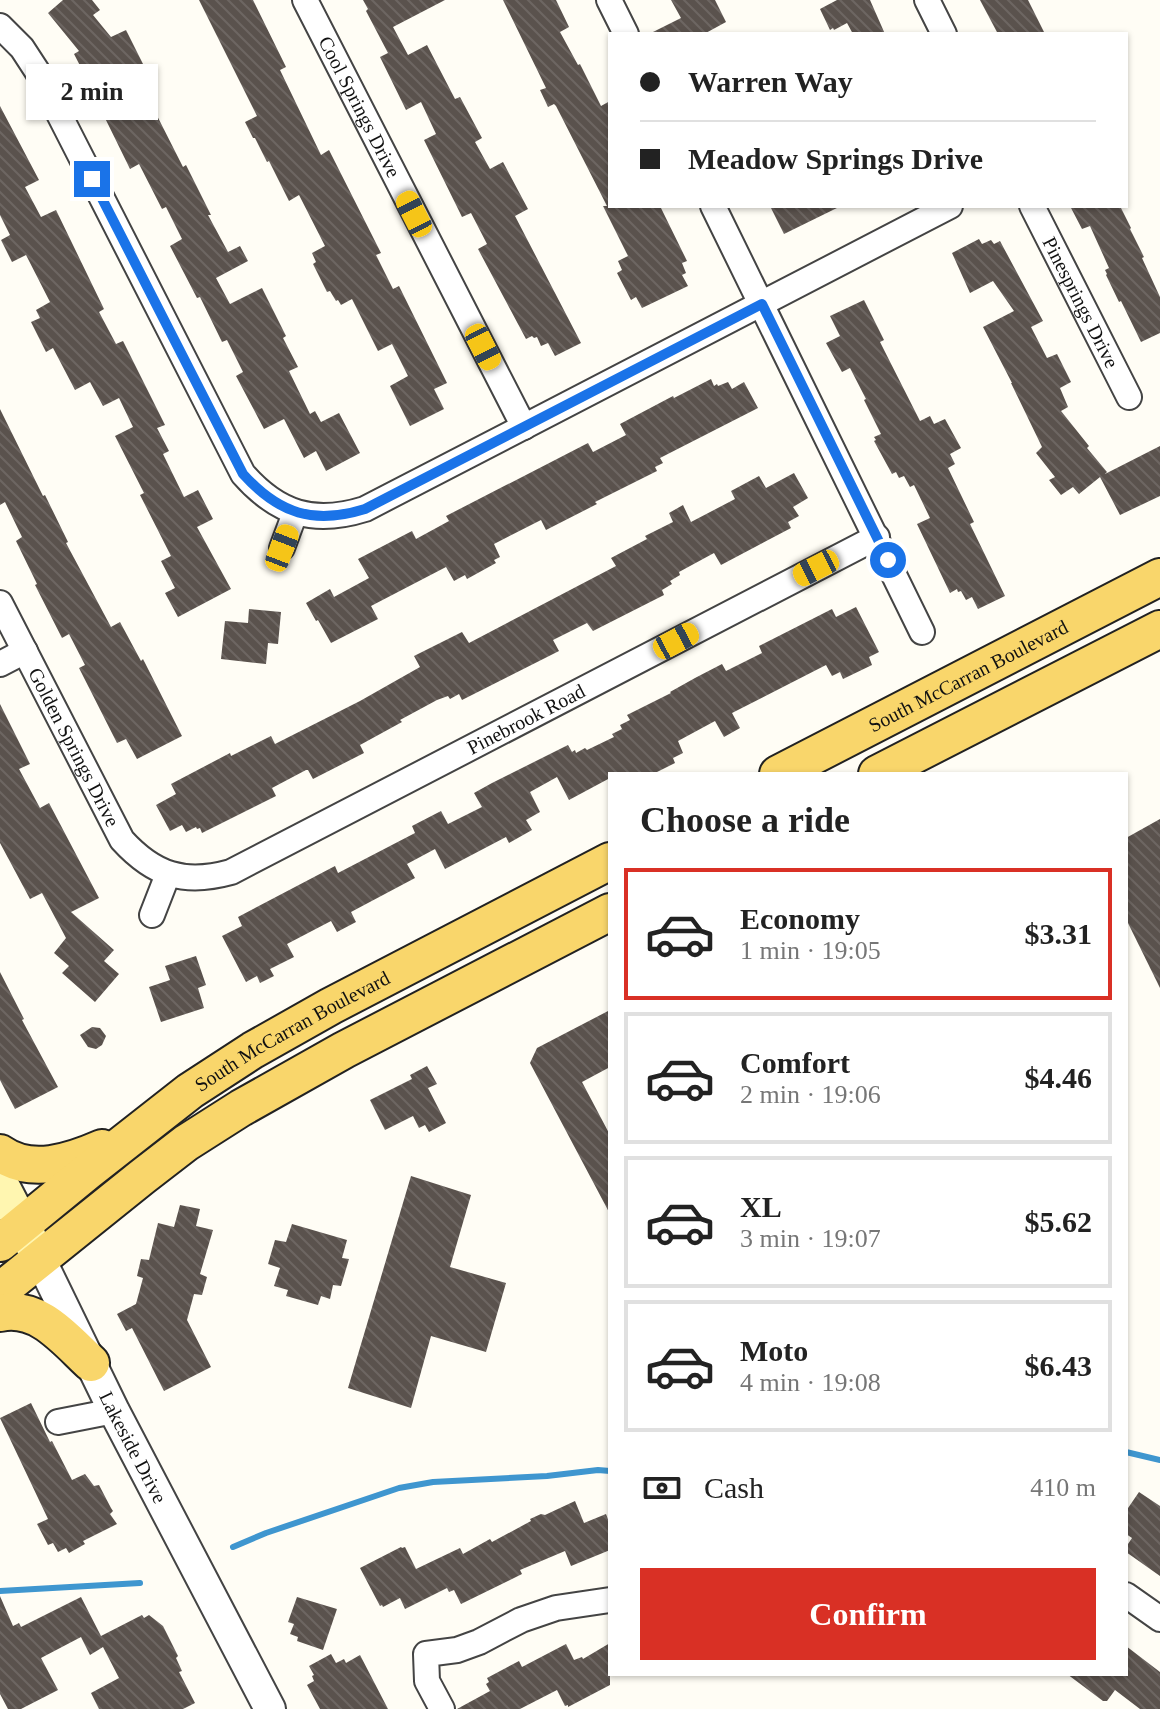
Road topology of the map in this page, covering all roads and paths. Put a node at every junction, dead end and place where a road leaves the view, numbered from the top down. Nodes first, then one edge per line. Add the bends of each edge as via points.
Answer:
1 (305, 0) edge
2 (609, 0) edge
3 (927, 0) edge
4 (0, 26) edge
5 (625, 32) edge
6 (943, 32) edge
7 (714, 208) edge
8 (946, 208) edge
9 (1033, 208) edge
10 (762, 304) junction
11 (1129, 397) dead end
12 (524, 427) junction
13 (295, 513) junction
14 (877, 537) junction
15 (282, 548) dead end
16 (1160, 577) edge
17 (1160, 600) edge
18 (0, 603) edge
19 (1160, 629) edge
20 (922, 632) dead end
21 (25, 651) junction
22 (0, 664) edge
23 (1003, 709) junction
24 (808, 763) edge
25 (783, 772) edge
26 (881, 772) edge
27 (608, 862) edge
28 (168, 874) junction
29 (608, 913) edge
30 (152, 915) dead end
31 (140, 1130) junction
32 (0, 1153) edge
33 (0, 1182) edge
34 (11, 1234) edge
35 (40, 1259) junction
36 (0, 1291) edge
37 (0, 1313) edge
38 (91, 1363) junction
39 (114, 1411) junction
40 (58, 1422) dead end
41 (1128, 1596) edge
42 (608, 1600) edge
43 (1160, 1619) edge
44 (270, 1709) edge
45 (442, 1709) edge

1 - 12 street, Cool Springs Drive
2 - 5 street
3 - 6 street
4 - 13 street via 37,71 243,474
7 - 10 street
8 - 10 street
9 - 11 street, Pinesprings Drive
10 - 12 street
10 - 14 street
12 - 13 street via 365,509 344,516
13 - 15 street
14 - 20 street
14 - 28 street, Pinebrook Road via 231,872 200,878
16 - 24 main road, South McCarran Boulevard
17 - 23 main road via 1016,676
18 - 21 street, Golden Springs Drive
19 - 23 main road
21 - 22 street
21 - 28 street, Golden Springs Drive via 122,840
23 - 26 main road
24 - 25 main road, South McCarran Boulevard
27 - 31 main road, South McCarran Boulevard via 253,1050
28 - 30 street
29 - 35 main road, South McCarran Boulevard via 241,1108 186,1143
31 - 32 main road via 60,1163 22,1163
31 - 34 main road, South McCarran Boulevard
33 - 34 main road, Lakeside Drive
34 - 35 main road, Lakeside Drive
35 - 36 main road, South McCarran Boulevard
35 - 38 street, Lakeside Drive
37 - 38 main road via 35,1315
38 - 39 street, Lakeside Drive
39 - 40 street
39 - 44 street, Lakeside Drive
41 - 43 street
42 - 45 street via 556,1608 457,1650 426,1654 427,1681

